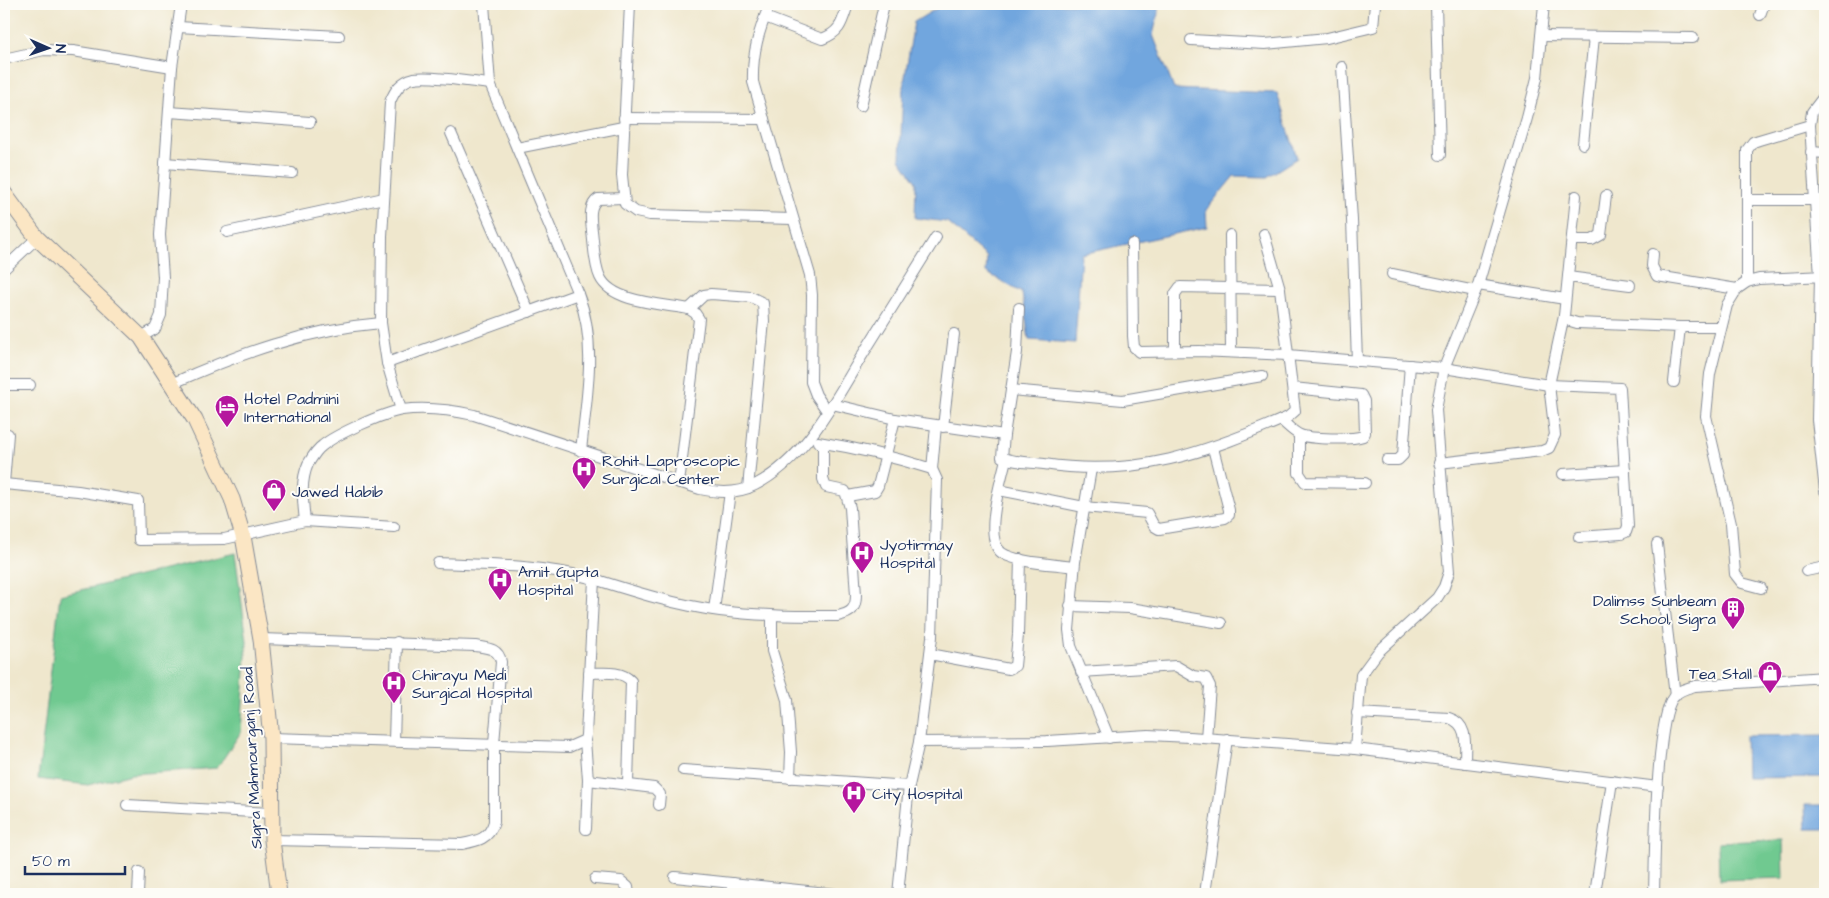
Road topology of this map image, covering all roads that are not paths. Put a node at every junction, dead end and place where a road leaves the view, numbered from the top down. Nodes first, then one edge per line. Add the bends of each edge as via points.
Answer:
1 (181, 4) edge
2 (484, 4) edge
3 (630, 4) edge
4 (770, 4) edge
5 (848, 4) edge
6 (884, 4) edge
7 (1376, 4) edge
8 (1436, 4) edge
9 (1544, 4) edge
10 (1764, 4) edge
11 (1760, 15) dead end
12 (764, 17) junction
13 (178, 27) junction
14 (339, 36) dead end
15 (1541, 36) junction
16 (1594, 37) junction
17 (1694, 38) dead end
18 (1191, 40) dead end
19 (4, 59) edge
20 (172, 67) junction
21 (1342, 67) dead end
22 (490, 84) junction
23 (1825, 95) edge
24 (861, 106) dead end
25 (169, 112) junction
26 (764, 119) junction
27 (310, 122) dead end
28 (623, 123) junction
29 (1810, 125) junction
30 (452, 133) dead end
31 (1583, 144) dead end
32 (516, 148) junction
33 (1811, 152) junction
34 (1825, 153) edge
35 (1440, 155) dead end
36 (165, 163) junction
37 (292, 173) dead end
38 (4, 193) edge
39 (1576, 196) dead end
40 (1606, 196) dead end
41 (384, 198) junction
42 (623, 198) junction
43 (1814, 199) junction
44 (1747, 200) junction
45 (1825, 200) edge
46 (793, 219) junction
47 (227, 232) dead end
48 (1264, 234) dead end
49 (1230, 235) dead end
50 (936, 237) dead end
51 (38, 238) junction
52 (1572, 240) junction
53 (1132, 244) dead end
54 (1653, 254) dead end
55 (4, 269) edge
56 (1392, 274) dead end
57 (1823, 276) edge
58 (1568, 277) junction
59 (1747, 282) junction
60 (1630, 285) dead end
61 (1232, 287) junction
62 (1477, 288) junction
63 (1280, 289) junction
64 (1736, 289) junction
65 (578, 294) junction
66 (1565, 299) junction
67 (1019, 308) dead end
68 (689, 309) junction
69 (529, 312) junction
70 (1564, 316) junction
71 (381, 323) junction
72 (1680, 327) junction
73 (1722, 327) junction
74 (954, 334) dead end
75 (141, 337) junction
76 (1175, 351) junction
77 (1230, 352) junction
78 (1288, 356) junction
79 (1357, 361) junction
80 (386, 363) junction
81 (1410, 365) junction
82 (1444, 368) junction
83 (1262, 376) dead end
84 (1674, 382) dead end
85 (30, 384) dead end
86 (171, 384) junction
87 (4, 385) edge
88 (1549, 385) junction
89 (1293, 388) junction
90 (1011, 390) junction
91 (830, 408) junction
92 (401, 410) junction
93 (895, 419) junction
94 (1282, 420) junction
95 (940, 427) junction
96 (4, 434) edge
97 (1004, 435) junction
98 (1299, 435) junction
99 (806, 441) junction
100 (823, 443) junction
101 (1212, 448) junction
102 (581, 451) junction
103 (886, 455) junction
104 (1006, 459) junction
105 (1386, 460) dead end
106 (1439, 463) junction
107 (932, 469) junction
108 (1091, 469) junction
109 (1625, 470) junction
110 (1563, 474) dead end
111 (679, 483) junction
112 (1365, 483) dead end
113 (4, 484) edge
114 (748, 488) junction
115 (999, 490) junction
116 (1825, 491) edge
117 (730, 492) junction
118 (848, 496) junction
119 (1084, 507) junction
120 (305, 521) junction
121 (394, 527) dead end
122 (243, 536) junction
123 (1579, 537) dead end
124 (1657, 544) dead end
125 (1020, 559) junction
126 (438, 563) dead end
127 (1074, 567) junction
128 (1825, 567) edge
129 (1806, 571) dead end
130 (594, 580) junction
131 (1761, 588) dead end
132 (1070, 606) junction
133 (714, 610) junction
134 (772, 616) junction
135 (1221, 623) dead end
136 (261, 639) junction
137 (397, 642) junction
138 (930, 654) junction
139 (1081, 672) junction
140 (589, 673) junction
141 (1825, 677) edge
142 (1675, 696) junction
143 (1357, 713) junction
144 (270, 738) junction
145 (1109, 738) junction
146 (1206, 738) junction
147 (585, 740) junction
148 (1227, 740) junction
149 (394, 741) junction
150 (919, 742) junction
151 (494, 743) junction
152 (1354, 749) junction
153 (1465, 763) junction
154 (683, 770) dead end
155 (790, 778) junction
156 (588, 780) junction
157 (1612, 781) junction
158 (628, 783) junction
159 (910, 786) junction
160 (1658, 787) junction
161 (659, 805) dead end
162 (127, 806) dead end
163 (272, 813) junction
164 (586, 829) dead end
165 (272, 840) junction
166 (139, 872) dead end
167 (675, 877) dead end
168 (595, 879) dead end
169 (733, 882) junction
170 (138, 894) edge
171 (279, 894) edge
172 (629, 894) edge
173 (734, 894) edge
174 (836, 894) edge
175 (898, 894) edge
176 (1205, 894) edge
177 (1595, 894) edge
178 (1654, 894) edge

1 - 13 street
2 - 22 street
3 - 28 street
4 - 12 street
5 - 12 street via 834,35 822,39
6 - 24 street
7 - 18 street via 1373,27 1327,38 1265,44
8 - 35 street
9 - 15 street
10 - 11 street
12 - 26 street via 752,60 753,82
13 - 14 street
13 - 20 street
15 - 16 street
15 - 62 street via 1533,94
16 - 17 street
16 - 31 street
19 - 20 street via 44,50 73,51
20 - 25 street
21 - 79 street
22 - 32 street
22 - 41 street via 414,78 394,90 390,102
23 - 29 street via 1812,112
25 - 27 street
25 - 36 street
26 - 28 street
26 - 46 street
28 - 32 street
28 - 42 street
29 - 33 street
29 - 44 street via 1750,145 1746,156
30 - 69 street
32 - 65 street
33 - 34 street
33 - 43 street
36 - 37 street
36 - 75 street via 160,235 161,315 155,329
38 - 51 street, SIgra Mahmourganj Road
39 - 52 street
40 - 52 street via 1601,235 1592,240
41 - 47 street
41 - 71 street
42 - 46 street via 630,209 650,215
42 - 68 street via 598,199 592,208 600,279 623,296
43 - 44 street
43 - 45 street
43 - 57 street
44 - 59 street
46 - 91 street via 810,275 811,382 816,395
48 - 63 street
49 - 61 street
50 - 91 street
51 - 55 street
51 - 75 street, SIgra Mahmourganj Road
52 - 58 street
53 - 76 street via 1134,347 1139,352
54 - 64 street via 1652,266 1657,276
56 - 62 street
57 - 59 street via 1773,277
57 - 116 street via 1817,420
58 - 60 street
58 - 66 street
59 - 64 street
61 - 63 street
61 - 76 street via 1185,286 1176,289
61 - 77 street
62 - 66 street
62 - 82 street
63 - 78 street
64 - 73 street via 1727,305
65 - 69 street
65 - 102 street via 590,344
66 - 70 street
67 - 90 street
68 - 111 street via 695,313 699,327
68 - 114 street via 704,295 711,294 752,297 762,303 764,321
69 - 80 street
70 - 72 street via 1566,320 1577,323
70 - 88 street
71 - 80 street
71 - 86 street via 345,326 273,344
72 - 73 street
72 - 84 street
73 - 131 street via 1708,388 1706,416 1730,524 1735,574 1742,583
74 - 95 street
75 - 86 street, SIgra Mahmourganj Road
76 - 77 street
77 - 78 street
78 - 79 street
78 - 89 street
79 - 81 street
80 - 92 street
81 - 82 street
81 - 105 street via 1403,455 1398,460
82 - 88 street
82 - 106 street via 1436,410
83 - 90 street via 1123,400
85 - 87 street
86 - 122 street, SIgra Mahmourganj Road via 214,456
88 - 106 street via 1555,435 1549,448
88 - 109 street via 1620,388
89 - 94 street via 1294,414
89 - 98 street via 1358,394 1364,400 1364,436 1354,439
90 - 97 street
91 - 93 street
91 - 99 street
92 - 102 street via 436,409 474,415
92 - 120 street via 361,425 320,446 308,464 304,482
93 - 95 street
93 - 103 street
94 - 98 street
94 - 101 street
95 - 97 street
95 - 107 street
96 - 113 street via 8,434
97 - 104 street via 1001,454
98 - 112 street via 1299,473 1305,482
99 - 100 street
99 - 114 street via 777,471
100 - 103 street
100 - 118 street via 823,480 826,487 845,491
101 - 108 street via 1161,462
101 - 119 street via 1229,510 1228,518 1162,530 1156,528 1147,513
102 - 111 street
103 - 107 street
103 - 118 street via 875,490
104 - 108 street
104 - 115 street
106 - 143 street via 1449,572 1437,598 1367,664 1361,675
107 - 138 street via 938,491
108 - 119 street
109 - 110 street
109 - 123 street via 1629,521 1626,532
111 - 117 street via 719,493
113 - 122 street via 138,501 139,540 199,541
114 - 117 street
115 - 119 street
115 - 125 street via 993,525 997,548
117 - 133 street
118 - 134 street via 856,595 854,608 848,614 838,616
119 - 127 street
120 - 121 street
120 - 122 street
122 - 136 street, SIgra Mahmourganj Road
124 - 142 street
125 - 127 street
125 - 138 street via 1015,666 1009,669
126 - 130 street via 528,566
127 - 132 street
128 - 129 street
130 - 133 street
130 - 140 street
132 - 135 street via 1130,608
132 - 139 street via 1071,646
133 - 134 street
134 - 155 street via 772,650 787,700
136 - 137 street
136 - 144 street, SIgra Mahmourganj Road
137 - 149 street
137 - 151 street via 475,646 500,655
138 - 150 street
139 - 145 street
139 - 146 street via 1176,666 1193,676 1206,678 1210,686
140 - 147 street
140 - 158 street via 626,675 631,681
141 - 142 street via 1695,686
142 - 160 street via 1668,709
143 - 152 street
143 - 153 street via 1457,720 1464,735
144 - 149 street
144 - 163 street, SIgra Mahmourganj Road
145 - 146 street via 1148,735
145 - 150 street
146 - 148 street
147 - 151 street via 570,747
147 - 156 street
148 - 152 street
148 - 176 street
149 - 151 street
150 - 159 street
151 - 165 street via 494,822 484,839 462,844
152 - 153 street
153 - 157 street
154 - 155 street
155 - 159 street
156 - 158 street
156 - 164 street
157 - 160 street
157 - 177 street
158 - 161 street via 654,788 660,794
159 - 175 street
160 - 178 street
162 - 163 street
163 - 165 street, SIgra Mahmourganj Road
165 - 171 street, SIgra Mahmourganj Road
166 - 170 street
167 - 169 street
168 - 172 street via 621,881 628,887
169 - 173 street
169 - 174 street

